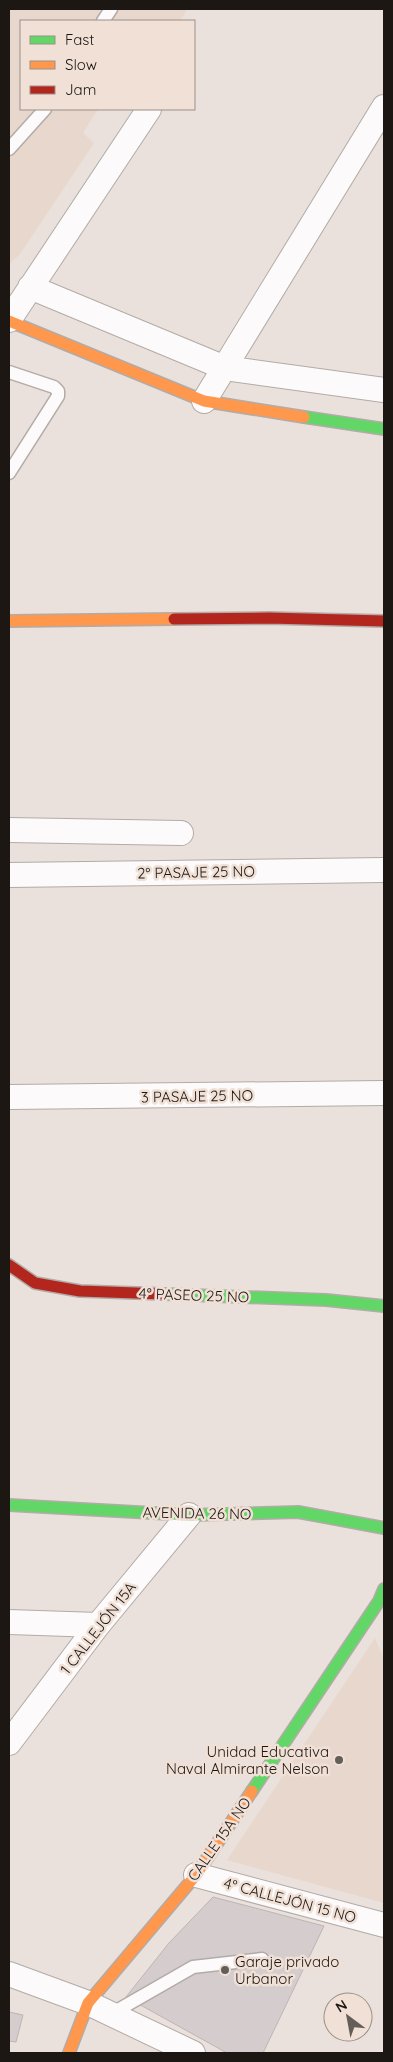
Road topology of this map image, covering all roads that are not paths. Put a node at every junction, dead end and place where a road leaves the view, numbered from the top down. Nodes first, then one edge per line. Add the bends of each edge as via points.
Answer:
1 (111, 9) edge
2 (104, 20) edge
3 (384, 107) edge
4 (44, 110) edge
5 (149, 110) edge
6 (9, 149) edge
7 (30, 287) junction
8 (9, 320) edge
9 (226, 368) junction
10 (9, 372) edge
11 (384, 390) edge
12 (204, 401) junction
13 (384, 429) edge
14 (9, 473) edge
15 (9, 621) edge
16 (384, 622) edge
17 (9, 830) edge
18 (181, 832) dead end
19 (384, 870) edge
20 (9, 875) edge
21 (384, 1093) edge
22 (9, 1097) edge
23 (9, 1265) edge
24 (384, 1306) edge
25 (9, 1505) edge
26 (189, 1514) junction
27 (384, 1528) edge
28 (382, 1601) edge
29 (9, 1622) edge
30 (98, 1625) junction
31 (9, 1743) edge
32 (196, 1875) junction
33 (384, 1925) edge
34 (262, 1959) dead end
35 (9, 1974) edge
36 (88, 2003) junction
37 (111, 2014) junction
38 (69, 2053) edge
39 (193, 2053) edge

1 - 2 lane
3 - 9 street
4 - 6 lane
5 - 7 street
7 - 8 street
7 - 9 street
8 - 12 street
9 - 11 street
9 - 12 street
10 - 14 lane via 58,391 58,396
12 - 13 street
15 - 16 street via 269,618
17 - 18 street
19 - 20 street, 2° PASAJE 25 NO
21 - 22 street, 3 PASAJE 25 NO
23 - 24 street, 4° PASEO 25 NO via 35,1283 80,1291 326,1300
25 - 26 street, AVENIDA 26 NO
26 - 27 street, AVENIDA 26 NO via 298,1512
26 - 30 street, 1 CALLEJÓN 15A
28 - 32 street, CALLE 15A NO
29 - 30 street
30 - 31 street, 1 CALLEJÓN 15A
32 - 33 street, 4° CALLEJÓN 15 NO
32 - 36 street, CALLE 15A NO
34 - 37 lane via 193,1967
35 - 36 street
36 - 37 street
36 - 38 street, CALLE 15A NO
37 - 39 street

